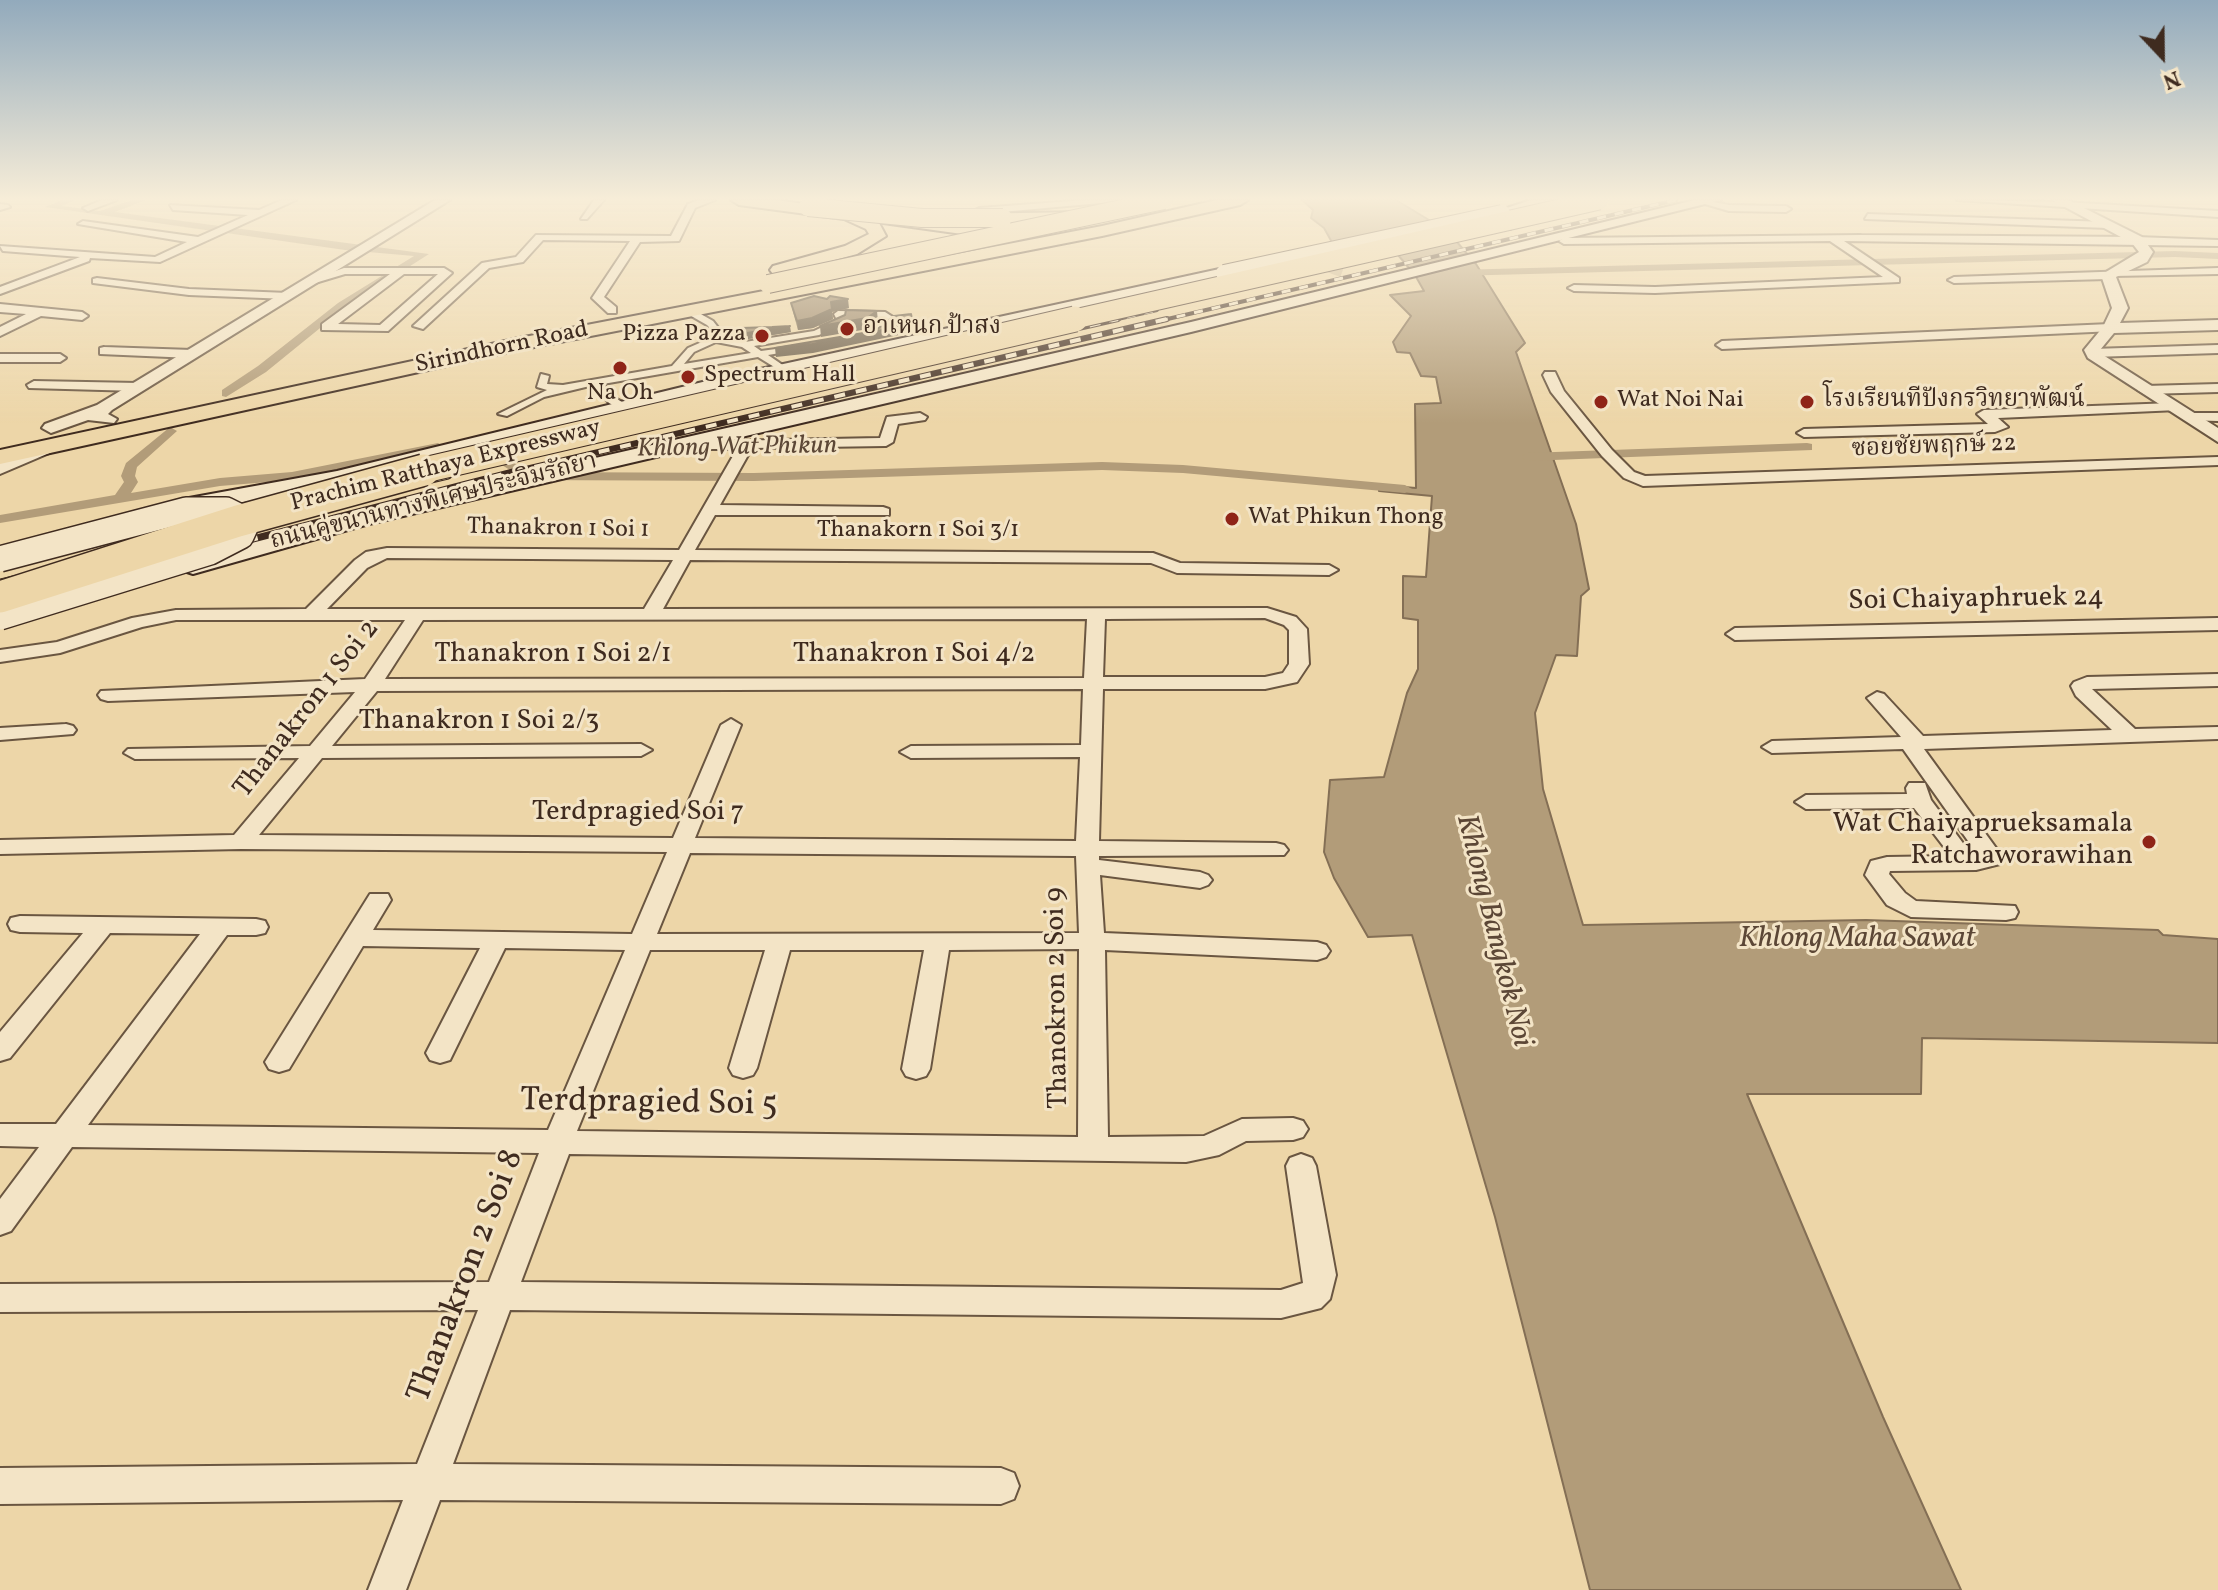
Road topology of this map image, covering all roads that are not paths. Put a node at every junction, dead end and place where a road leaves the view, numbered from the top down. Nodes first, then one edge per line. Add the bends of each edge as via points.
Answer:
1 (45, 274) edge
2 (324, 274) edge
3 (332, 274) edge
4 (397, 274) edge
5 (445, 274) edge
6 (476, 274) edge
7 (614, 274) edge
8 (796, 274) edge
9 (808, 274) edge
10 (817, 274) edge
11 (826, 274) edge
12 (826, 274) edge
13 (1206, 274) edge
14 (1219, 274) edge
15 (1239, 274) edge
16 (1271, 274) edge
17 (1354, 274) edge
18 (1420, 274) edge
19 (1886, 274) edge
20 (2115, 274) edge
21 (2169, 274) edge
22 (749, 277) dead end
23 (2111, 278) junction
24 (315, 280) junction
25 (1954, 280) dead end
26 (97, 281) dead end
27 (776, 283) junction
28 (2158, 286) dead end
29 (1574, 288) dead end
30 (696, 290) dead end
31 (0, 291) edge
32 (288, 296) junction
33 (0, 308) edge
34 (612, 310) junction
35 (689, 311) junction
36 (37, 313) junction
37 (82, 316) dead end
38 (2218, 325) edge
39 (419, 326) dead end
40 (984, 327) junction
41 (2110, 328) junction
42 (2007, 330) junction
43 (0, 332) edge
44 (816, 333) junction
45 (555, 334) junction
46 (872, 334) edge
47 (1853, 334) dead end
48 (715, 339) junction
49 (484, 343) junction
50 (829, 343) edge
51 (519, 344) junction
52 (745, 345) junction
53 (1722, 345) dead end
54 (802, 347) edge
55 (2218, 349) edge
56 (104, 351) dead end
57 (2092, 353) junction
58 (192, 354) junction
59 (760, 354) junction
60 (1060, 355) junction
61 (0, 358) edge
62 (60, 358) dead end
63 (674, 370) junction
64 (784, 370) junction
65 (1550, 375) dead end
66 (597, 383) junction
67 (34, 385) dead end
68 (138, 387) junction
69 (2218, 388) edge
70 (2145, 390) junction
71 (623, 407) junction
72 (2173, 407) junction
73 (167, 410) junction
74 (106, 414) junction
75 (503, 414) dead end
76 (920, 417) dead end
77 (2190, 417) junction
78 (2218, 417) edge
79 (1804, 433) dead end
80 (2218, 436) edge
81 (0, 437) edge
82 (49, 438) junction
83 (0, 445) edge
84 (670, 445) junction
85 (746, 446) junction
86 (0, 457) edge
87 (2218, 461) edge
88 (0, 468) edge
89 (709, 510) junction
90 (883, 512) dead end
91 (0, 552) edge
92 (682, 555) junction
93 (0, 559) edge
94 (207, 562) junction
95 (1329, 570) dead end
96 (0, 583) edge
97 (0, 597) edge
98 (0, 610) edge
99 (313, 613) junction
100 (419, 613) junction
101 (651, 613) junction
102 (1096, 613) junction
103 (0, 620) edge
104 (2218, 624) edge
105 (1735, 634) dead end
106 (0, 656) edge
107 (2218, 680) edge
108 (735, 683) joint
109 (1094, 684) junction
110 (371, 685) junction
111 (108, 695) dead end
112 (1877, 698) dead end
113 (731, 725) dead end
114 (66, 730) dead end
115 (2218, 733) edge
116 (0, 734) edge
117 (2130, 736) junction
118 (1914, 743) junction
119 (1772, 747) dead end
120 (641, 750) dead end
121 (1091, 751) junction
122 (317, 752) junction
123 (911, 752) dead end
124 (135, 753) dead end
125 (1935, 778) junction
126 (1920, 801) junction
127 (1806, 802) dead end
128 (241, 842) junction
129 (680, 844) junction
130 (0, 847) edge
131 (1276, 850) dead end
132 (1956, 850) dead end
133 (1088, 857) junction
134 (1200, 880) dead end
135 (379, 900) dead end
136 (2006, 912) dead end
137 (20, 924) dead end
138 (103, 925) junction
139 (220, 926) junction
140 (256, 927) dead end
141 (356, 938) junction
142 (498, 938) junction
143 (780, 941) junction
144 (938, 941) junction
145 (1092, 941) junction
146 (639, 942) junction
147 (1317, 951) dead end
148 (0, 1051) edge
149 (440, 1053) dead end
150 (279, 1062) dead end
151 (743, 1068) dead end
152 (916, 1069) dead end
153 (1293, 1129) dead end
154 (65, 1134) junction
155 (0, 1135) edge
156 (559, 1140) junction
157 (1093, 1147) junction
158 (1301, 1166) dead end
159 (0, 1222) edge
160 (499, 1296) junction
161 (0, 1298) edge
162 (429, 1482) junction
163 (0, 1486) edge
164 (1001, 1486) dead end
165 (387, 1590) edge

1 - 31 street
2 - 24 street
3 - 24 street
4 - 5 street via 326,329 384,328
6 - 39 street
7 - 34 street via 598,298
8 - 27 main road
9 - 27 main road
10 - 27 main road, bridge
11 - 27 main road, Sirindhorn Road
12 - 27 main road
13 - 40 main road
14 - 40 main road, ถนนคู่ขนานทางพิเศษประจิมรัถยา, bridge
15 - 96 highway, Prachim Ratthaya Expressway, bridge via 401,466 216,515
16 - 97 highway, Prachim Ratthaya Expressway, bridge via 411,473 224,525
17 - 60 main road via 1362,279
18 - 60 main road, ถนนคู่ขนานทางพิเศษประจิมรัถยา
19 - 29 street via 1895,280
20 - 23 street
21 - 23 street
22 - 27 main road
23 - 25 street
23 - 28 street
23 - 41 street via 2120,308
24 - 32 street
26 - 32 street
27 - 35 main road, Sirindhorn Road
27 - 45 main road, Sirindhorn Road
27 - 51 main road
30 - 34 main road
32 - 58 street
33 - 36 street
34 - 49 main road
35 - 45 main road, Sirindhorn Road
35 - 48 street via 710,323
36 - 37 street
36 - 43 street
38 - 41 street
40 - 64 main road, ถนนคู่ขนานทางพิเศษประจิมรัถยา
41 - 42 street
41 - 57 street
42 - 47 street
42 - 53 street via 1977,336
44 - 46 street via 842,321 838,314 892,319
44 - 50 street
44 - 52 street
45 - 49 main road, Sirindhorn Road
45 - 51 main road, Sirindhorn Road
48 - 52 street
48 - 63 street via 691,350
49 - 73 main road, Sirindhorn Road
51 - 82 main road, Sirindhorn Road
52 - 59 street
54 - 59 street
55 - 57 street
56 - 58 street
57 - 70 street
58 - 68 street
59 - 63 street
59 - 64 street
60 - 84 main road, ถนนคู่ขนานทางพิเศษประจิมรัถยา
61 - 62 street
63 - 66 street
64 - 71 main road, ถนนคู่ขนานทางพิเศษประจิมรัถยา
65 - 87 street, ซอยชัยพฤกษ์ 22 via 1607,453 1629,475 1652,482
66 - 71 street
66 - 75 street via 542,386
67 - 68 street
68 - 74 street
69 - 70 street
70 - 72 street
71 - 91 main road, ถนนคู่ขนานทางพิเศษประจิมรัถยา via 337,478 151,513
72 - 77 street
72 - 79 street via 1984,414 2001,427 1995,428
73 - 74 main road
73 - 83 main road, Sirindhorn Road
74 - 82 main road
76 - 85 street via 892,420 886,442
77 - 78 street
77 - 80 street
81 - 82 main road
82 - 86 main road, Sirindhorn Road
82 - 88 street
84 - 85 street
84 - 94 main road, ถนนคู่ขนานทางพิเศษประจิมรัถยา via 363,518
85 - 89 street
89 - 90 street
89 - 92 street
92 - 95 street, Thanakorn 1 Soi 3/1 via 1153,558 1177,568
92 - 99 street, Thanakron 1 Soi 1 via 387,553 361,564
92 - 101 street
93 - 103 main road, bridge via 186,510 226,510 246,525 241,536 210,552
94 - 98 main road
94 - 103 main road, ถนนคู่ขนานทางพิเศษประจิมรัถยา
99 - 100 street
99 - 106 street via 161,617 60,647
100 - 101 street
100 - 110 street, Thanakron 1 Soi 2
101 - 102 street
102 - 109 street, Thanokron 2 Soi 9
102 - 109 street, Thanakron 1 Soi 4/2 via 1279,616 1298,629 1299,664 1290,678 1265,683
104 - 105 street, Soi Chaiyaphruek 24
107 - 117 street via 2081,686
108 - 109 street, Thanakron 1 Soi 4/2
108 - 110 street, Thanakron 1 Soi 2/1
109 - 121 street, Thanokron 2 Soi 9
110 - 111 street, Thanakron 1 Soi 2/1
110 - 122 street, Thanakron 1 Soi 2
112 - 118 street
113 - 129 street, Thanakron 2 Soi 8
114 - 116 street
115 - 117 street
117 - 118 street
118 - 119 street
118 - 125 street
120 - 122 street, Thanakron 1 Soi 2/3
121 - 123 street
121 - 133 street, Thanokron 2 Soi 9
122 - 124 street, Thanakron 1 Soi 2/3
122 - 128 street, Thanakron 1 Soi 2
125 - 126 street via 1917,786
125 - 136 street via 1992,859 1887,864 1879,866 1877,875 1911,909
126 - 127 street
126 - 132 street
128 - 129 street, Terdpragied Soi 7
128 - 130 street, Terdpragied Soi 7
129 - 133 street, Terdpragied Soi 7
129 - 146 street, Thanakron 2 Soi 8
131 - 133 street, Terdpragied Soi 7
133 - 134 street
133 - 145 street, Thanokron 2 Soi 9
135 - 141 street
137 - 138 street
138 - 139 street
138 - 148 street
139 - 140 street
139 - 154 street
141 - 142 street
141 - 150 street
142 - 146 street
142 - 149 street
143 - 144 street
143 - 146 street
143 - 151 street
144 - 145 street
144 - 152 street
145 - 147 street
145 - 157 street, Thanokron 2 Soi 9
146 - 156 street, Thanakron 2 Soi 8
153 - 157 street, Terdpragied Soi 5 via 1242,1130 1209,1147 1186,1150
154 - 155 street, Terdpragied Soi 5
154 - 156 street, Terdpragied Soi 5
154 - 159 street
156 - 157 street, Terdpragied Soi 5
156 - 160 street, Thanakron 2 Soi 8
158 - 160 street via 1319,1289 1309,1298 1281,1304
160 - 161 street
160 - 162 street, Thanakron 2 Soi 8
162 - 163 street
162 - 164 street
162 - 165 street, Thanakron 2 Soi 8

